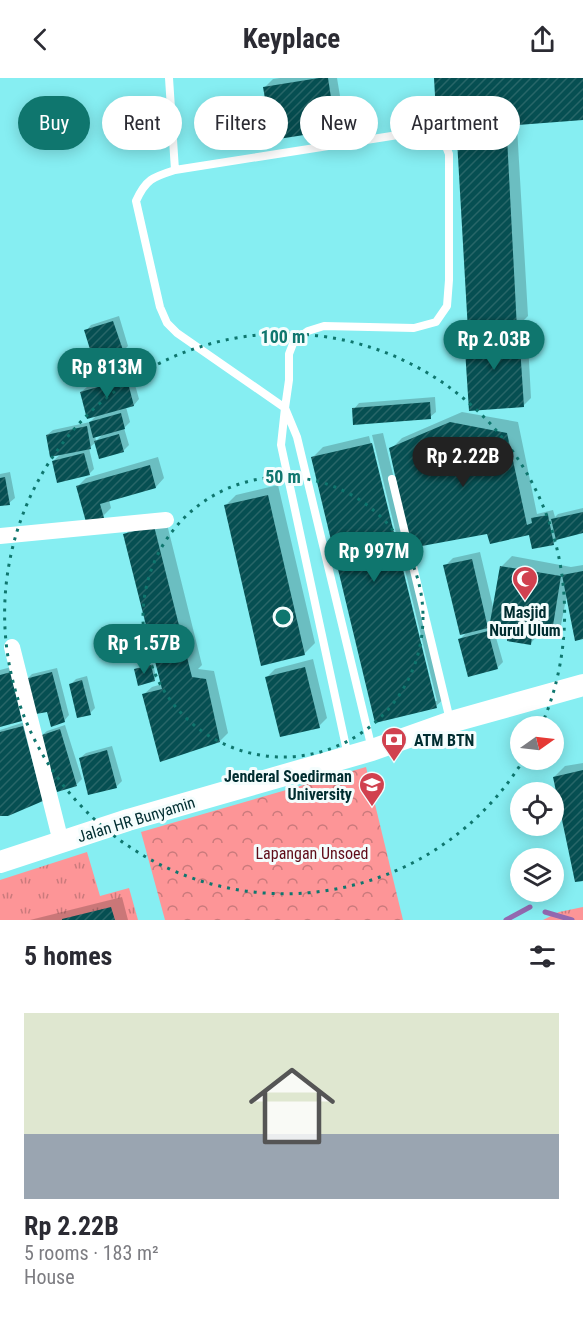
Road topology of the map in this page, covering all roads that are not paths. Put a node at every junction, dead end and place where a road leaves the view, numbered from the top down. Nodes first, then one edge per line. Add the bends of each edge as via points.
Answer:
1 (169, 78) edge
2 (175, 170) junction
3 (285, 408) junction
4 (392, 478) dead end
5 (166, 520) dead end
6 (0, 536) edge
7 (12, 647) dead end
8 (583, 685) edge
9 (451, 723) junction
10 (372, 750) junction
11 (348, 756) junction
12 (61, 842) junction
13 (0, 862) edge

1 - 2 lane
2 - 3 lane via 143,186 136,201 167,323
2 - 3 lane via 417,132 443,140 449,154 447,306 436,322 414,328 324,326 308,331 294,341 289,354
3 - 10 lane via 297,438
3 - 11 lane via 280,445
4 - 9 lane
5 - 6 street
7 - 12 street
8 - 9 main road, Jalan HR Bunyamin
9 - 10 main road, Jalan HR Bunyamin
10 - 11 main road, Jalan HR Bunyamin
11 - 12 main road, Jalan HR Bunyamin
12 - 13 main road, Jalan HR Bunyamin

